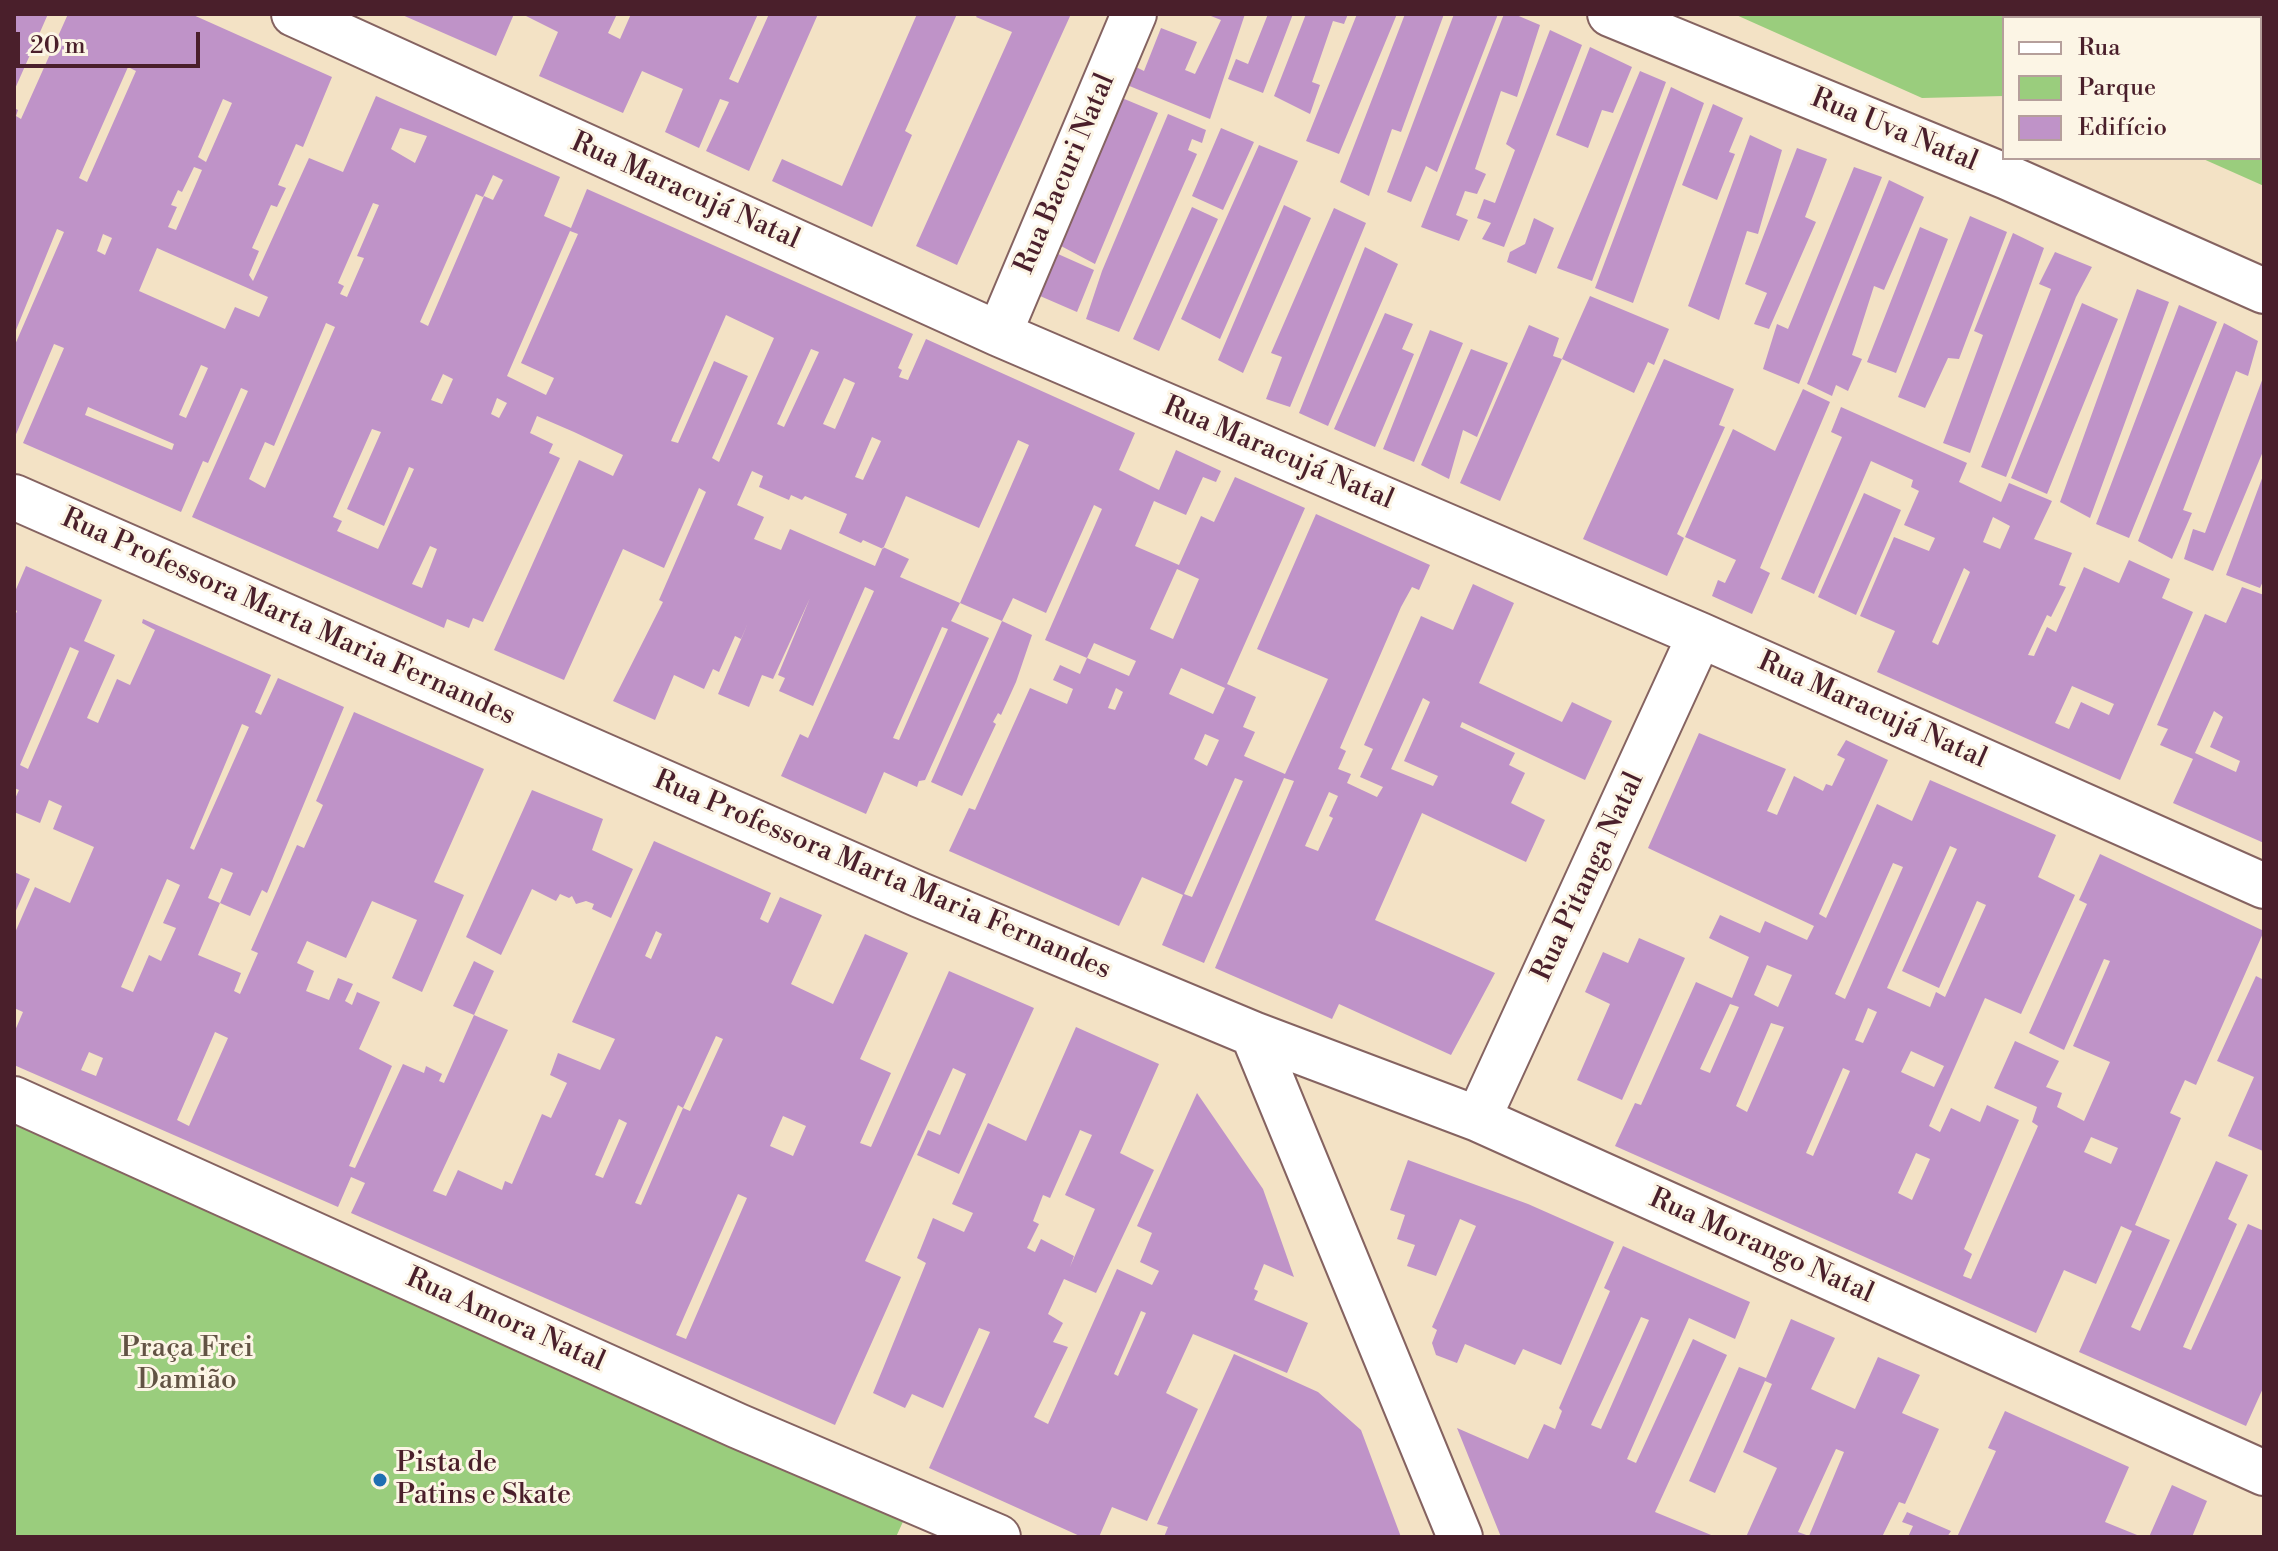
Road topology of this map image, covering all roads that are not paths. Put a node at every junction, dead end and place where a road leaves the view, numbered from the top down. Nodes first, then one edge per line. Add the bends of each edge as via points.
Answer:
1 (294, 14) edge
2 (1134, 14) edge
3 (1611, 14) edge
4 (2264, 291) edge
5 (999, 334) junction
6 (14, 497) edge
7 (1700, 635) junction
8 (2264, 886) edge
9 (1253, 1034) junction
10 (14, 1099) edge
11 (1478, 1119) junction
12 (2264, 1473) edge
13 (998, 1537) edge
14 (1460, 1537) edge

1 - 5 street, Rua Maracujá Natal
2 - 5 street, Rua Bacuri Natal
3 - 4 street, Rua Uva Natal via 2007,177
5 - 7 street, Rua Maracujá Natal
6 - 9 street, Rua Professora Marta Maria Fernandes via 920,895
7 - 8 street, Rua Maracujá Natal
7 - 11 street, Rua Pitanga Natal
9 - 11 street, Rua Morango Natal
9 - 14 street
10 - 13 street, Rua Amora Natal via 738,1426
11 - 12 street, Rua Morango Natal

